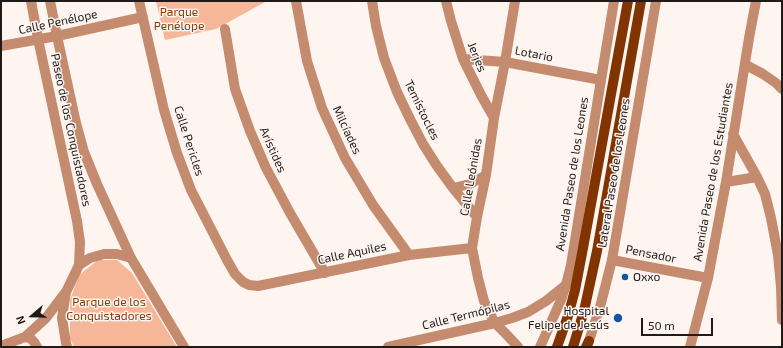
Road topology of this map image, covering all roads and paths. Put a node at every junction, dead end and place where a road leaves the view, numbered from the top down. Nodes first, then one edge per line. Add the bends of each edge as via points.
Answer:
1 (31, 1) edge
2 (50, 1) edge
3 (139, 1) edge
4 (296, 1) edge
5 (372, 1) edge
6 (446, 1) edge
7 (515, 1) edge
8 (614, 1) edge
9 (628, 1) edge
10 (641, 1) edge
11 (656, 1) edge
12 (756, 1) edge
13 (143, 17) junction
14 (224, 28) dead end
15 (57, 36) junction
16 (38, 39) junction
17 (1, 46) edge
18 (463, 59) junction
19 (505, 62) junction
20 (746, 65) junction
21 (600, 80) junction
22 (782, 89) edge
23 (494, 118) junction
24 (733, 134) junction
25 (486, 175) junction
26 (757, 177) junction
27 (726, 182) junction
28 (453, 188) junction
29 (477, 217) junction
30 (472, 248) junction
31 (409, 254) junction
32 (131, 258) junction
33 (612, 260) junction
34 (78, 265) junction
35 (325, 273) junction
36 (708, 278) junction
37 (240, 280) joint
38 (566, 285) junction
39 (66, 292) junction
40 (782, 320) edge
41 (495, 323) junction
42 (562, 334) junction
43 (26, 337) junction
44 (587, 345) edge
45 (1, 346) edge
46 (37, 347) edge
47 (67, 347) edge
48 (184, 347) edge
49 (388, 347) edge
50 (518, 347) edge
51 (540, 347) edge
52 (552, 347) edge
53 (557, 347) edge
54 (573, 347) edge
55 (690, 347) edge

1 - 16 street, Paseo de los Conquistadores
2 - 15 street, Paseo de los Conquistadores
3 - 13 street, Calle Pericles
4 - 31 street, Milcíades via 307,61 322,108 345,158 372,205
5 - 28 street, Temístocles via 384,58 396,92 423,144
6 - 18 street, Jerjes
7 - 19 street, Calle Leónidas
8 - 21 street, Avenida Paseo de los Leones
9 - 42 main road, Avenida Paseo de los Leones via 575,290
10 - 54 main road via 597,251
11 - 33 street, Lateral Paseo de los Leones
12 - 20 street, Avenida Paseo de los Estudiantes
13 - 15 street, Calle Penélope
13 - 37 street, Calle Pericles via 164,110 177,153 191,190
14 - 35 street, Arístides via 236,90 250,130 266,168
15 - 16 street, Calle Penélope
15 - 32 street, Paseo de los Conquistadores via 84,152
16 - 17 street, Calle Penélope
16 - 34 street, Paseo de los Conquistadores via 77,221 80,242
18 - 19 street, Lotario
18 - 23 street, Jerjes
19 - 21 street, Lotario
19 - 23 street, Calle Leónidas
20 - 22 street
20 - 24 street, Avenida Paseo de los Estudiantes
21 - 38 street, Avenida Paseo de los Leones
23 - 25 street, Calle Leónidas
24 - 26 street
24 - 27 street, Avenida Paseo de los Estudiantes
25 - 28 street via 470,184
25 - 29 street, Calle Leónidas
26 - 27 street
26 - 40 street via 771,218 778,255
27 - 36 street, Avenida Paseo de los Estudiantes
28 - 29 street, Temístocles
29 - 30 street, Calle Leónidas
30 - 31 street, Calle Aquiles
30 - 41 street, Calle Leónidas via 484,301
31 - 35 street, Calle Aquiles
32 - 34 street via 104,254
32 - 48 street, Paseo de los Conquistadores
33 - 36 street, Pensador
33 - 44 street, Lateral Paseo de los Leones
34 - 39 street, Paseo de los Conquistadores
35 - 37 street, Calle Aquiles via 258,286
36 - 55 street, Avenida Paseo de los Estudiantes
38 - 41 street, Calle Termópilas via 528,312
38 - 51 street, Avenida Paseo de los Leones
39 - 43 street via 46,318
39 - 47 street, Paseo de los Conquistadores via 62,318
41 - 49 street, Calle Termópilas
41 - 50 street, Calle Leónidas
42 - 52 main road
42 - 53 main road, Avenida Paseo de los Leones
43 - 45 street
43 - 46 street

